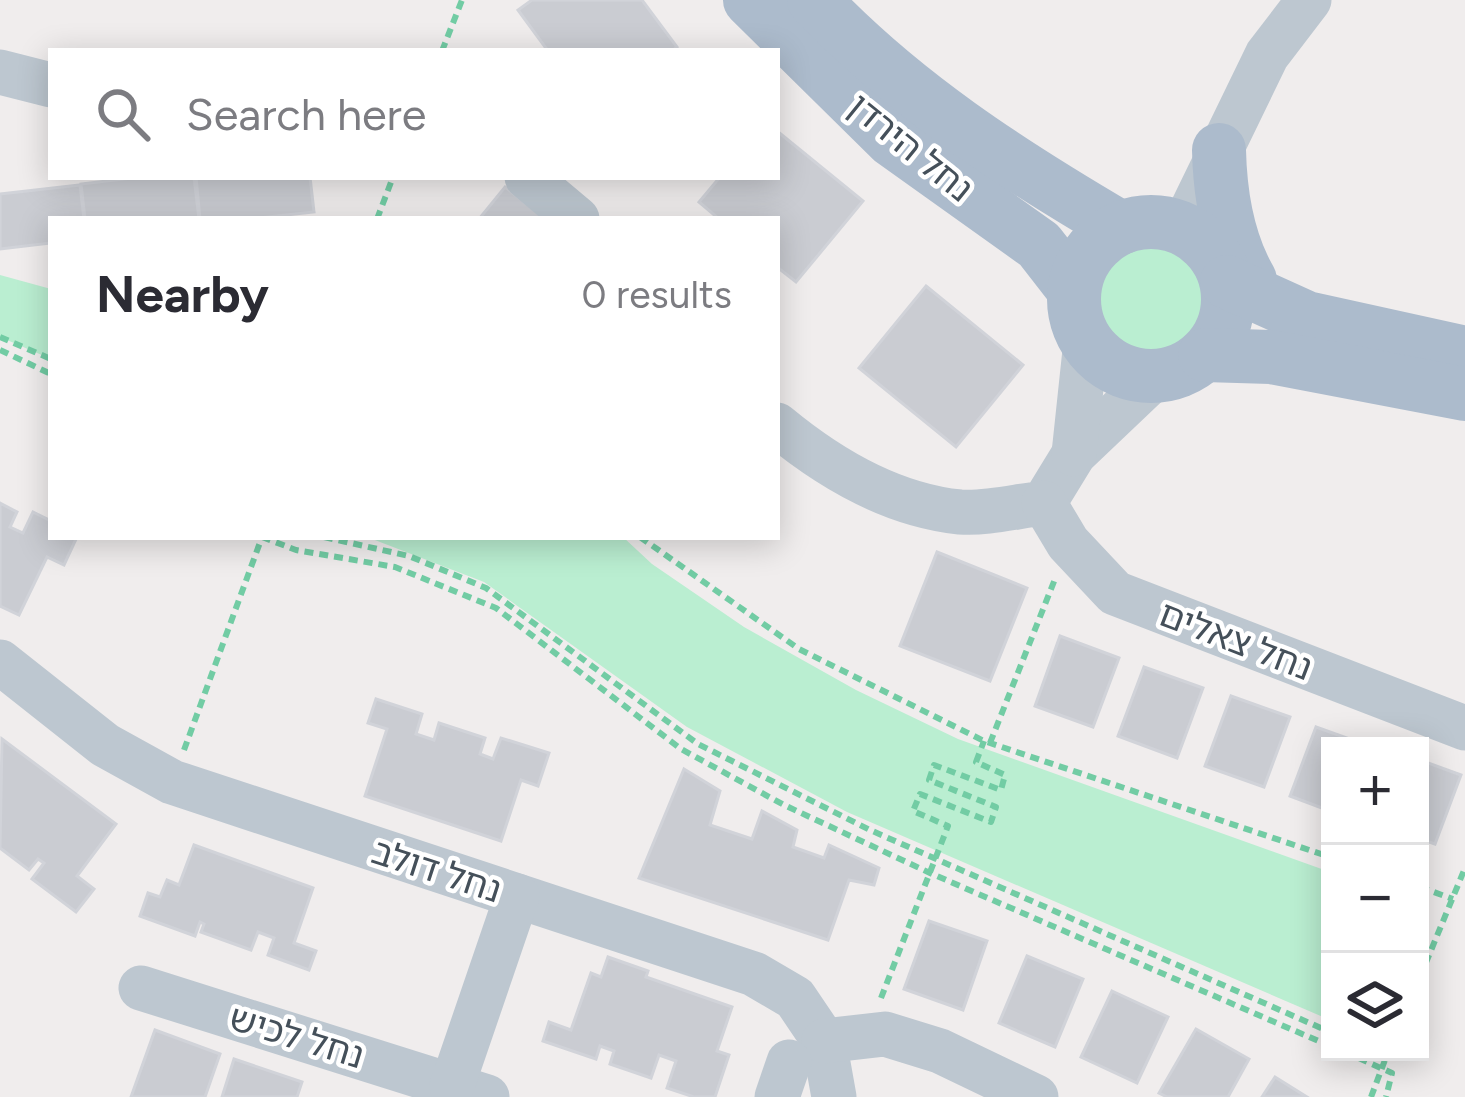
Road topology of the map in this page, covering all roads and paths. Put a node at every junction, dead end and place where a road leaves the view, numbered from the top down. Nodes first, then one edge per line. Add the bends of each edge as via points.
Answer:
1 (462, 0) edge
2 (750, 0) edge
3 (814, 0) edge
4 (1309, 0) edge
5 (443, 48) edge
6 (0, 72) edge
7 (48, 84) edge
8 (1219, 150) junction
9 (392, 180) edge
10 (531, 180) edge
11 (377, 216) edge
12 (573, 216) edge
13 (1113, 223) junction
14 (1183, 228) junction
15 (1243, 289) junction
16 (1080, 316) junction
17 (0, 337) edge
18 (0, 350) edge
19 (1465, 353) edge
20 (1205, 355) junction
21 (48, 358) edge
22 (48, 373) edge
23 (1155, 377) junction
24 (1465, 394) edge
25 (780, 426) edge
26 (1074, 454) junction
27 (1044, 503) junction
28 (261, 540) edge
29 (270, 540) edge
30 (337, 540) edge
31 (644, 540) edge
32 (1052, 588) dead end
33 (0, 662) edge
34 (1465, 728) edge
35 (987, 742) junction
36 (172, 782) junction
37 (1321, 853) edge
38 (937, 861) junction
39 (1465, 868) edge
40 (930, 873) junction
41 (1429, 890) edge
42 (517, 896) junction
43 (1453, 898) junction
44 (1429, 955) edge
45 (141, 988) dead end
46 (1321, 1028) edge
47 (1321, 1042) edge
48 (1366, 1061) edge
49 (1384, 1061) edge
50 (797, 1067) edge
51 (1380, 1067) junction
52 (470, 1091) edge
53 (834, 1097) edge
54 (1036, 1097) edge
55 (1371, 1097) edge
56 (1386, 1097) edge

1 - 5 path
2 - 16 main road, נחל הירדן via 892,140 1039,245
3 - 13 main road, נחל הירדן via 923,101
4 - 8 street via 1267,55
6 - 7 street
8 - 13 main road via 1179,196
8 - 14 street
8 - 15 main road
9 - 11 path
10 - 12 street
13 - 14 main road
13 - 16 main road via 1089,252
14 - 15 main road
15 - 19 main road via 1307,319
15 - 20 main road
16 - 23 main road via 1116,367
16 - 26 street
17 - 21 path
18 - 22 path
20 - 23 main road
20 - 24 main road via 1270,358
23 - 26 street
25 - 27 street via 834,466 915,502 962,512
26 - 27 street
27 - 34 street, נחל צאלים via 1115,593
28 - 36 path
29 - 40 path via 395,567 496,608 681,749
30 - 38 path via 409,556 486,587 698,744
31 - 35 path via 799,649
32 - 35 path
33 - 36 street, נחל דולב via 105,746
35 - 37 path
35 - 38 path via 976,762 1005,775 1001,790 934,765 929,779 996,807 991,821 920,794 913,811 948,826
36 - 42 street, נחל דולב
38 - 40 path
38 - 46 path
39 - 43 path
40 - 47 path
40 - 50 path via 874,1018
41 - 43 path
42 - 50 street, נחל דולב via 754,974 795,998
42 - 52 street, נחל לכיש
43 - 44 path
45 - 52 street, נחל לכיש
48 - 51 path
49 - 51 path
50 - 53 street, נחל דולב
50 - 54 street via 885,1034
51 - 55 path
51 - 56 path via 1392,1073

